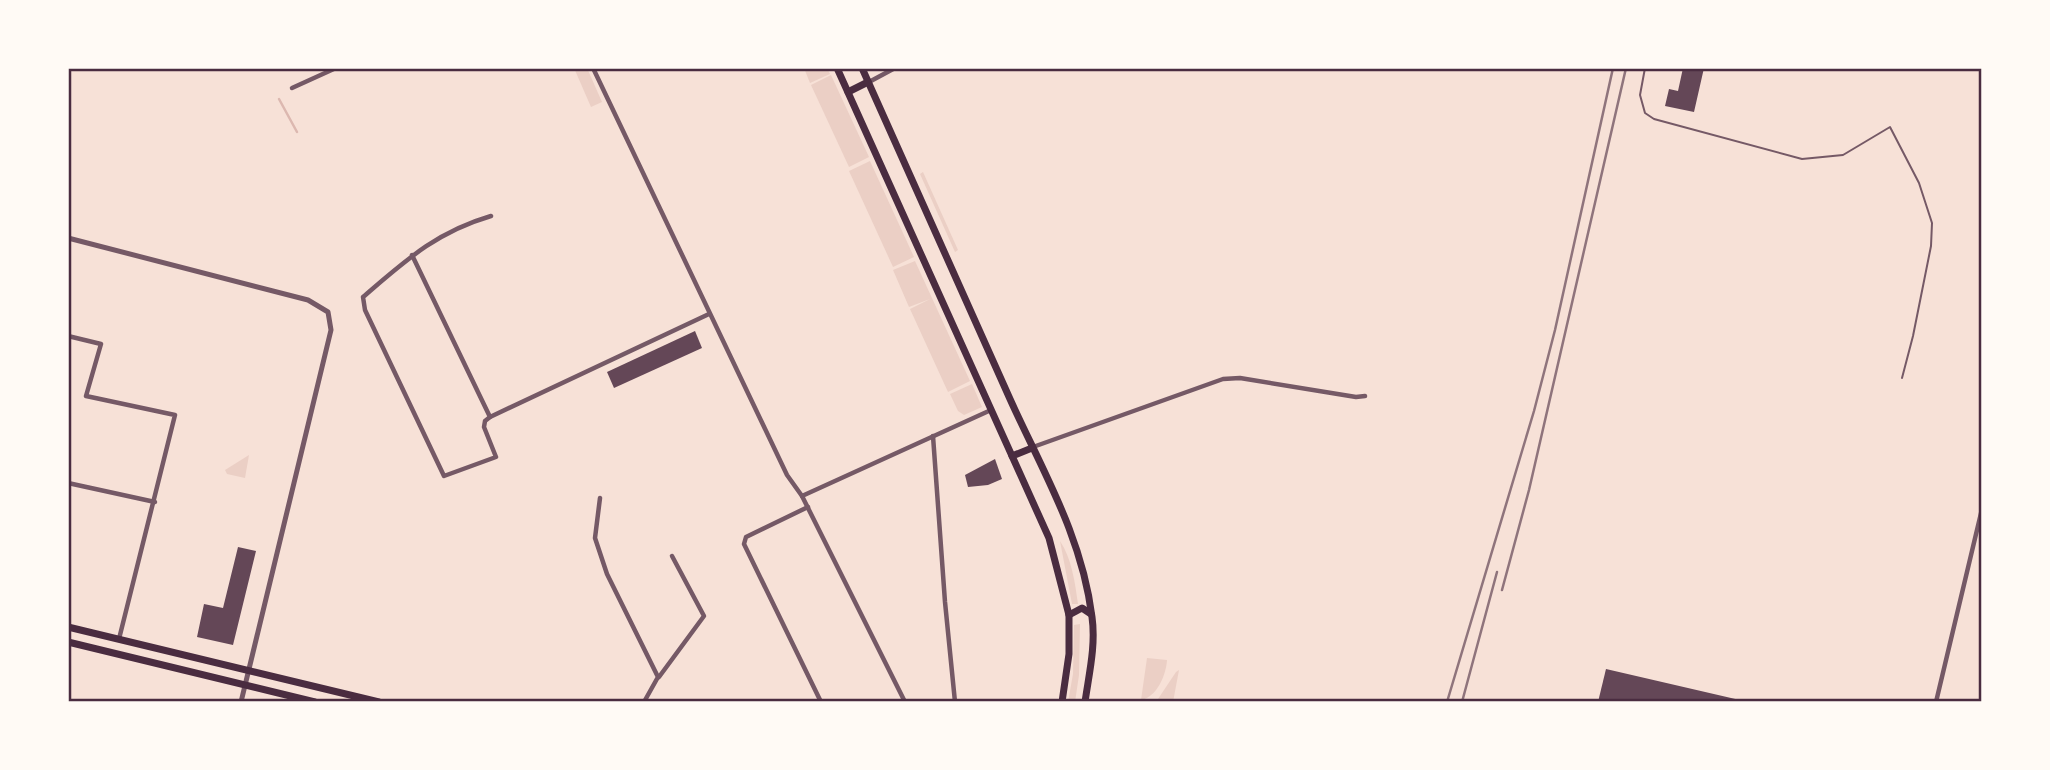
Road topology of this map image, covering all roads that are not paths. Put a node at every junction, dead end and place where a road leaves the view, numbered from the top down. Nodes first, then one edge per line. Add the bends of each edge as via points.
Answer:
1 (336, 68) edge
2 (593, 68) edge
3 (837, 68) edge
4 (862, 68) edge
5 (895, 68) edge
6 (1645, 68) edge
7 (868, 82) junction
8 (292, 88) dead end
9 (848, 92) junction
10 (491, 216) dead end
11 (68, 238) edge
12 (412, 255) junction
13 (709, 314) junction
14 (68, 336) edge
15 (1902, 378) dead end
16 (1365, 396) dead end
17 (991, 410) junction
18 (490, 417) junction
19 (933, 436) junction
20 (1032, 448) junction
21 (1012, 456) junction
22 (68, 483) edge
23 (802, 496) junction
24 (600, 498) dead end
25 (155, 502) junction
26 (808, 507) junction
27 (1982, 509) edge
28 (672, 556) dead end
29 (1069, 615) junction
30 (1092, 615) junction
31 (68, 627) edge
32 (119, 640) junction
33 (68, 642) edge
34 (248, 671) junction
35 (658, 677) junction
36 (245, 685) junction
37 (240, 702) edge
38 (315, 702) edge
39 (379, 702) edge
40 (644, 702) edge
41 (821, 702) edge
42 (905, 702) edge
43 (955, 702) edge
44 (1062, 702) edge
45 (1086, 702) edge
46 (1936, 702) edge

1 - 8 street
2 - 13 street
3 - 9 main road
4 - 7 main road
5 - 7 street
6 - 15 lane via 1640,95 1645,113 1654,119 1802,159 1843,155 1890,127 1919,183 1932,223
7 - 9 main road
7 - 20 main road
9 - 17 main road
10 - 12 street via 448,231
11 - 34 street via 308,300 328,312 331,330
12 - 18 street
12 - 18 street via 363,297 442,474 496,457 484,427
13 - 18 street
13 - 23 street via 787,475
14 - 25 street via 101,344 86,396 175,415
16 - 20 street via 1223,379
17 - 19 street
17 - 21 main road
19 - 23 street
19 - 43 street
20 - 21 main road
20 - 30 main road via 1077,547
21 - 29 main road via 1049,538
22 - 25 street
23 - 26 street
24 - 35 street via 595,538 607,574
25 - 32 street
26 - 41 street via 746,537 744,544
26 - 42 street
27 - 46 street
28 - 35 street via 704,616
29 - 30 main road via 1082,608
29 - 44 main road
30 - 45 main road
31 - 32 main road
32 - 34 main road
33 - 36 main road
34 - 36 street
34 - 39 main road
35 - 40 street
36 - 37 street
36 - 38 main road

